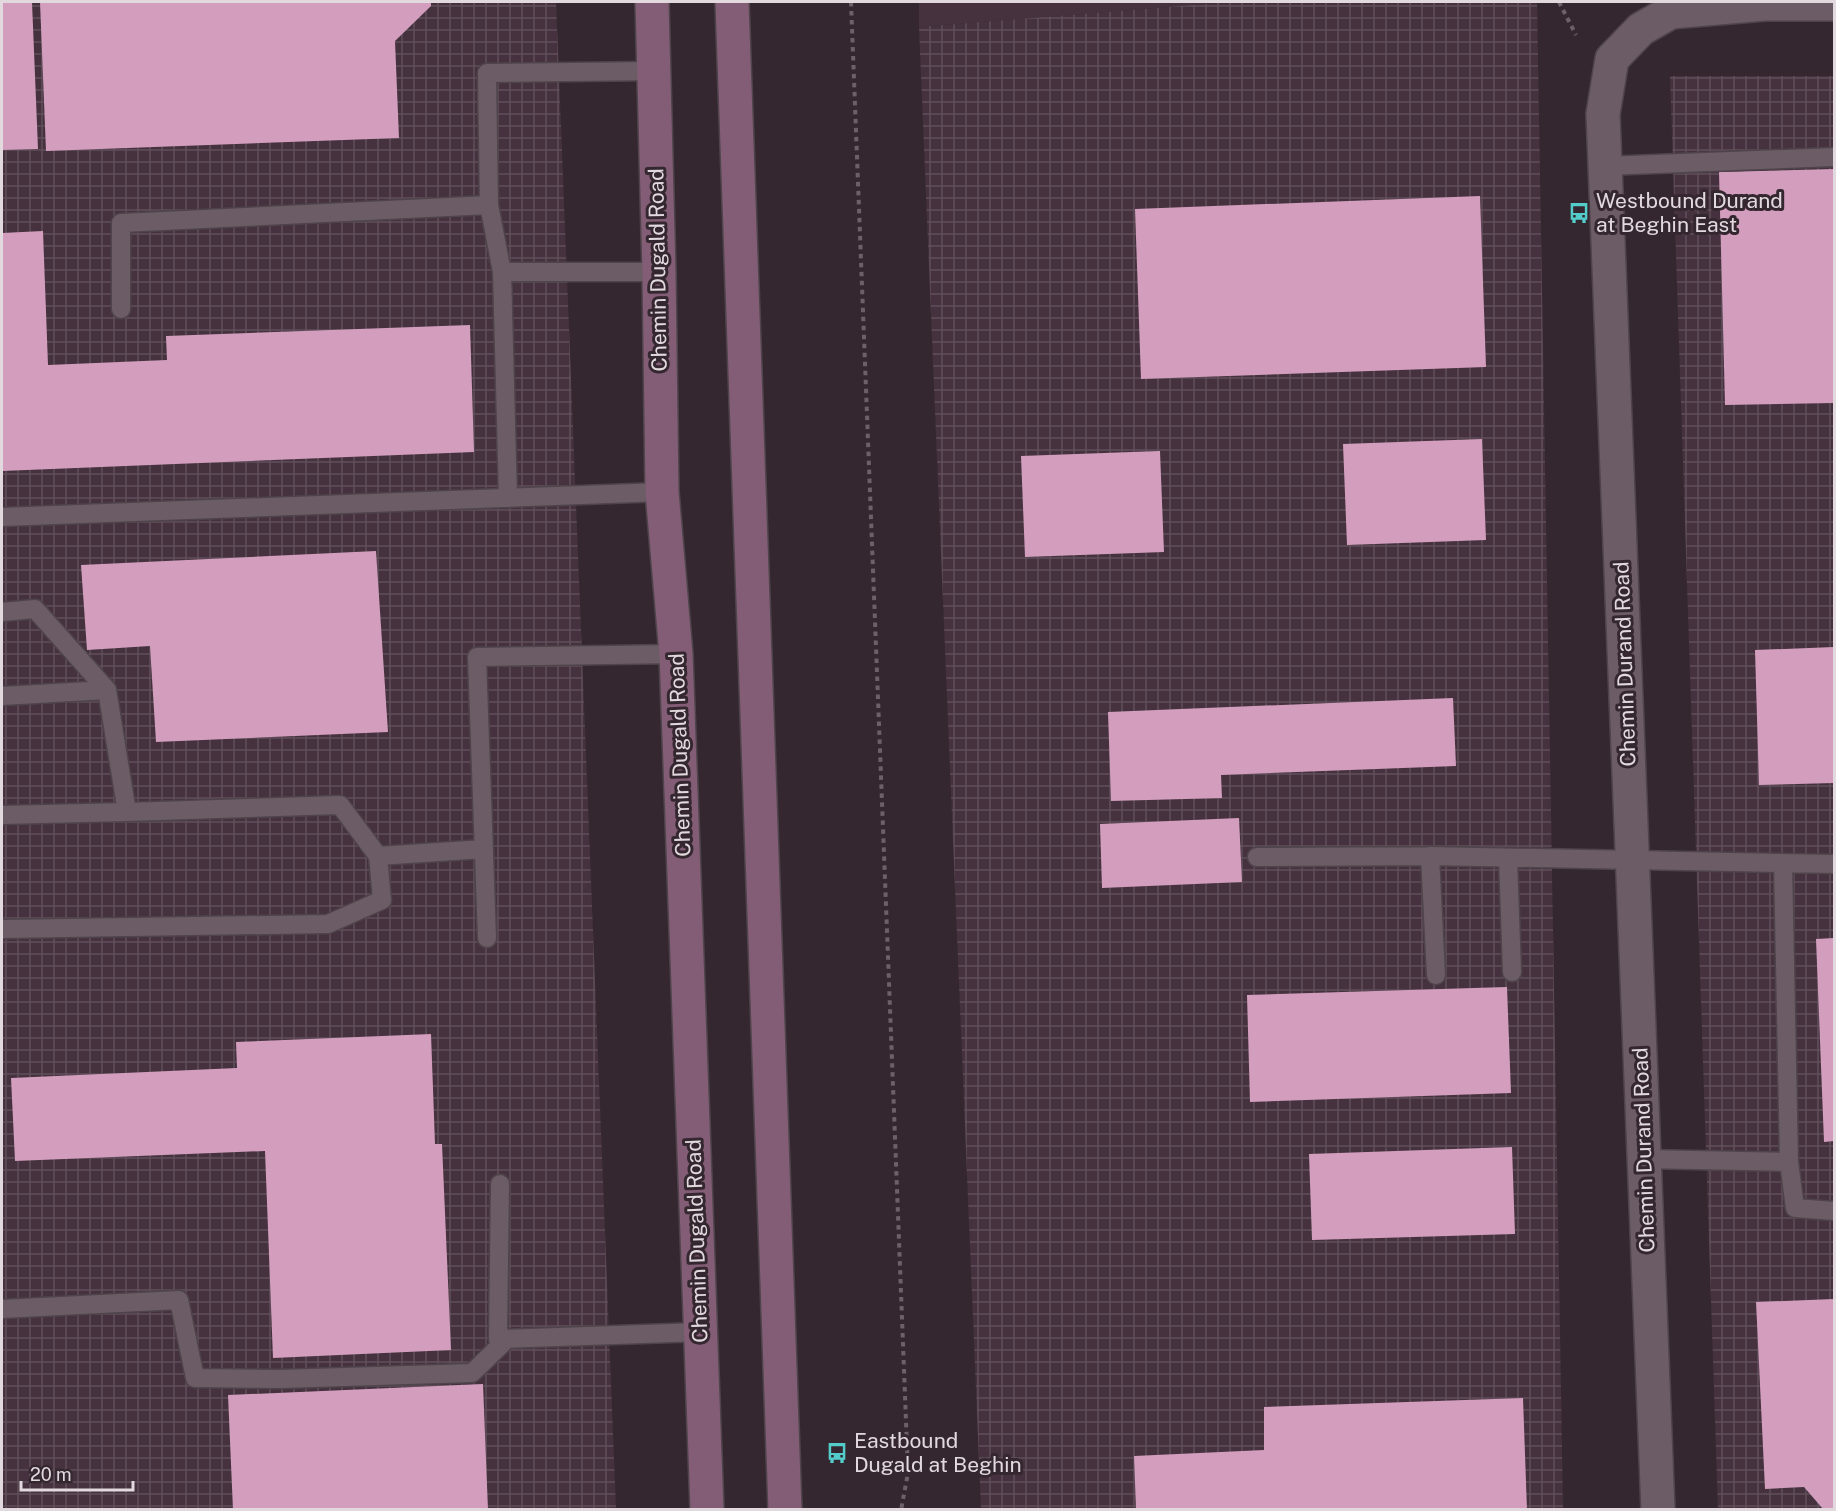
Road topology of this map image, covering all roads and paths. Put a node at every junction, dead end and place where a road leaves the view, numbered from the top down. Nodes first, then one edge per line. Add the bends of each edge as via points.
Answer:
1 (652, 2) edge
2 (732, 2) edge
3 (851, 2) edge
4 (1559, 2) edge
5 (1764, 3) edge
6 (1834, 4) edge
7 (1576, 35) dead end
8 (654, 71) junction
9 (1834, 157) edge
10 (1605, 166) junction
11 (489, 205) junction
12 (502, 272) junction
13 (659, 272) junction
14 (121, 309) dead end
15 (662, 492) junction
16 (508, 498) junction
17 (2, 517) edge
18 (2, 612) edge
19 (676, 654) junction
20 (107, 690) junction
21 (2, 696) edge
22 (127, 812) junction
23 (2, 815) edge
24 (484, 849) junction
25 (378, 856) junction
26 (1431, 856) junction
27 (1257, 857) dead end
28 (1508, 858) junction
29 (1633, 859) junction
30 (1783, 863) junction
31 (1834, 864) edge
32 (2, 929) edge
33 (487, 938) dead end
34 (1512, 972) dead end
35 (1436, 975) dead end
36 (1644, 1159) junction
37 (1789, 1162) junction
38 (500, 1184) dead end
39 (1834, 1211) edge
40 (2, 1308) edge
41 (700, 1332) junction
42 (507, 1339) junction
43 (705, 1463) junction
44 (786, 1508) edge
45 (1662, 1508) edge
46 (693, 1509) edge
47 (707, 1509) edge
48 (901, 1509) edge

1 - 8 main road, Chemin Dugald Road
2 - 44 main road
3 - 48 path via 908,1473
4 - 7 path
5 - 6 street, Chemin Durand Road
5 - 10 street, Chemin Durand Road via 1671,12 1641,29 1612,59 1604,114
8 - 11 lane via 487,73
8 - 13 main road, Chemin Dugald Road
9 - 10 lane
10 - 29 street, Chemin Durand Road
11 - 12 lane
11 - 14 lane via 121,223
12 - 13 lane
12 - 16 lane
13 - 15 main road, Chemin Dugald Road
15 - 16 lane
15 - 19 main road, Chemin Dugald Road
16 - 17 lane
18 - 20 lane via 35,609
19 - 24 lane via 477,657
19 - 41 main road, Chemin Dugald Road
20 - 21 lane
20 - 22 lane
22 - 23 lane
22 - 25 lane via 340,805
24 - 25 lane
24 - 33 lane
25 - 32 lane via 382,900 327,924
26 - 27 lane
26 - 28 lane
26 - 35 lane
28 - 29 lane
28 - 34 lane
29 - 30 lane
29 - 36 street, Chemin Durand Road
30 - 31 lane
30 - 37 lane
36 - 37 lane
36 - 45 street, Chemin Durand Road
37 - 39 lane via 1795,1208
38 - 42 lane via 498,1340
40 - 42 lane via 180,1300 195,1378 472,1373
41 - 42 lane
41 - 43 main road, Chemin Dugald Road
43 - 46 main road
43 - 47 main road, Chemin Dugald Road

